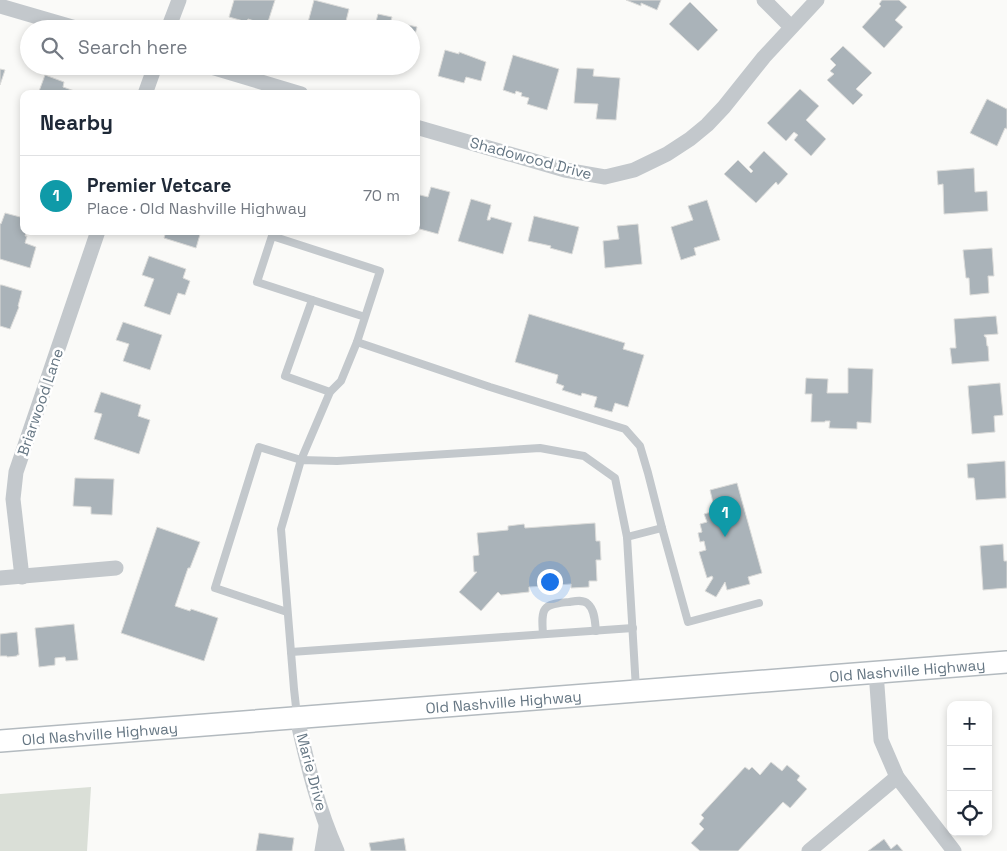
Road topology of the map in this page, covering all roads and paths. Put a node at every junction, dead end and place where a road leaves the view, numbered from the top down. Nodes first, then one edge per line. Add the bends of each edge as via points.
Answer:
1 (178, 0) edge
2 (764, 0) edge
3 (817, 0) edge
4 (0, 6) edge
5 (48, 20) edge
6 (171, 20) edge
7 (791, 27) junction
8 (152, 75) edge
9 (238, 75) edge
10 (147, 90) edge
11 (288, 90) edge
12 (420, 128) edge
13 (97, 235) edge
14 (312, 300) junction
15 (365, 318) junction
16 (357, 342) junction
17 (330, 392) junction
18 (301, 460) junction
19 (662, 528) junction
20 (628, 537) junction
21 (116, 568) dead end
22 (22, 577) junction
23 (0, 578) edge
24 (759, 604) dead end
25 (287, 612) junction
26 (633, 628) junction
27 (596, 631) junction
28 (544, 634) junction
29 (291, 652) junction
30 (1007, 662) edge
31 (876, 672) junction
32 (636, 691) junction
33 (297, 718) junction
34 (0, 741) edge
35 (897, 777) junction
36 (326, 827) junction
37 (322, 851) edge
38 (337, 851) edge
39 (810, 851) edge
40 (954, 851) edge

1 - 6 street
2 - 7 street
3 - 7 street, Shadowood Drive
4 - 5 street
7 - 12 street, Shadowood Drive via 707,125 674,149 634,170 605,177 566,170
8 - 10 street
9 - 11 street
13 - 22 street, Briarwood Lane via 16,472 13,499
14 - 15 lane
14 - 15 lane via 257,282 272,236 380,271
14 - 17 lane via 285,376
15 - 16 lane
16 - 17 lane via 341,381
16 - 19 lane via 625,428 640,446
17 - 18 lane
18 - 20 lane via 337,461 540,448 584,456 615,478
18 - 25 lane via 281,529
18 - 25 lane via 259,447 215,588
19 - 20 lane
19 - 24 lane via 688,622
20 - 26 lane
21 - 22 street
22 - 23 street
25 - 29 lane
26 - 27 lane
26 - 32 lane
27 - 28 lane
27 - 28 lane via 592,609 582,601 550,605 542,618
28 - 29 lane
29 - 33 lane
30 - 31 main road, Old Nashville Highway
31 - 32 main road, Old Nashville Highway
31 - 35 street via 881,740
32 - 33 main road, Old Nashville Highway
33 - 34 main road, Old Nashville Highway
33 - 36 street, Marie Drive
35 - 39 street
35 - 40 street
36 - 37 street, Marie Drive
36 - 38 street, Marie Drive

